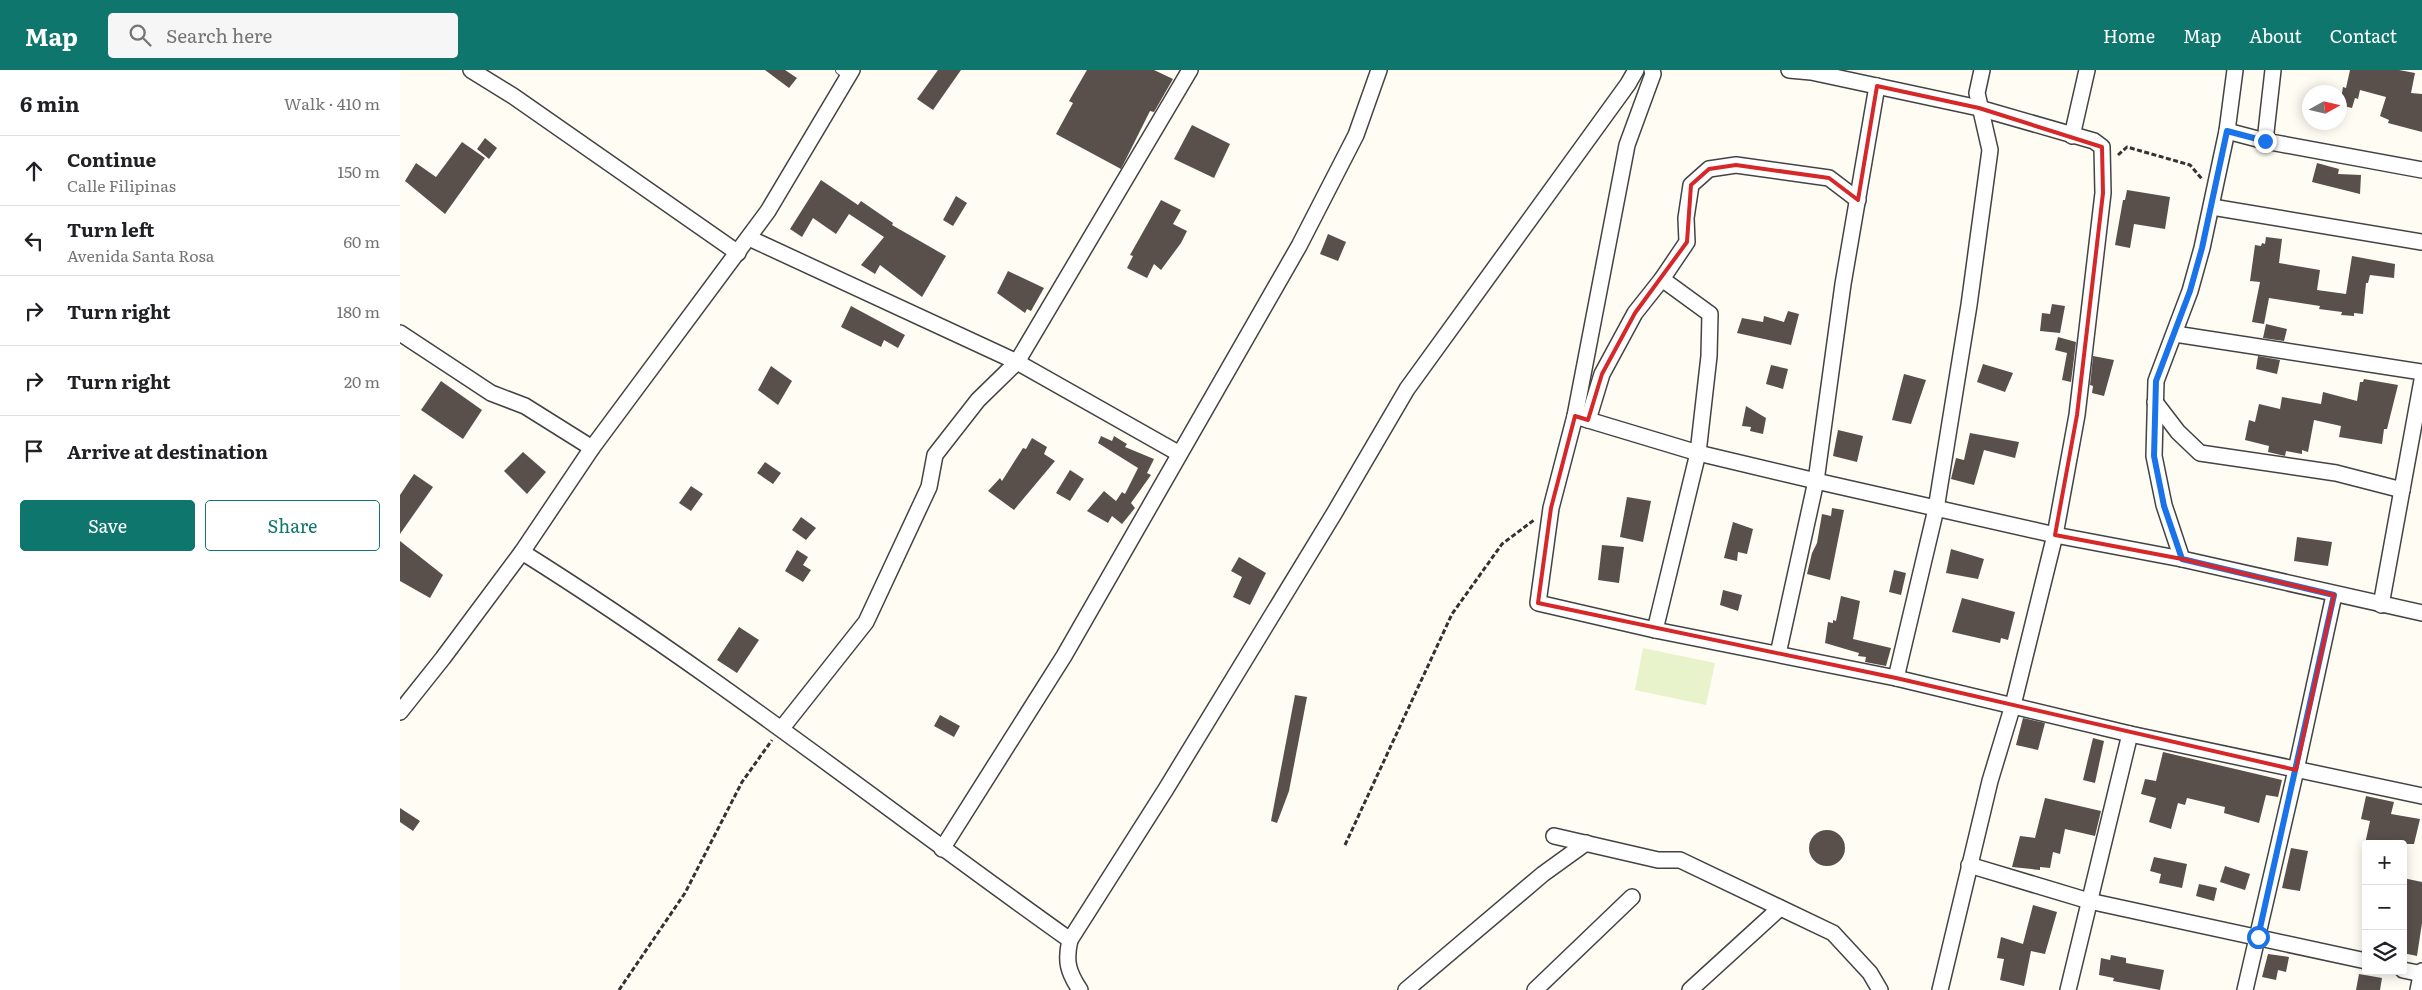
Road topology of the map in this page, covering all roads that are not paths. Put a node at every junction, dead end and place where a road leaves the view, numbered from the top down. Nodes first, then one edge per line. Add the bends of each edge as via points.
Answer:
1 (471, 70) edge
2 (1190, 70) edge
3 (1380, 70) edge
4 (1636, 70) edge
5 (1789, 70) edge
6 (1982, 70) edge
7 (2086, 70) edge
8 (2273, 70) edge
9 (1657, 71) edge
10 (1811, 71) edge
11 (847, 72) edge
12 (2237, 73) edge
13 (1877, 86) junction
14 (1979, 108) junction
15 (2227, 131) junction
16 (2072, 136) junction
17 (2265, 141) junction
18 (2422, 170) edge
19 (1858, 200) junction
20 (2213, 200) junction
21 (749, 238) junction
22 (2422, 242) edge
23 (738, 253) junction
24 (1662, 279) junction
25 (400, 333) edge
26 (2174, 334) junction
27 (1017, 362) junction
28 (2422, 372) edge
29 (2422, 380) edge
30 (2155, 402) junction
31 (2419, 415) edge
32 (1582, 418) junction
33 (592, 448) junction
34 (1178, 453) junction
35 (1698, 453) junction
36 (1816, 481) junction
37 (2402, 490) junction
38 (1936, 509) junction
39 (2055, 535) junction
40 (522, 552) junction
41 (2182, 559) junction
42 (2334, 595) junction
43 (2381, 605) junction
44 (2422, 613) edge
45 (1655, 630) junction
46 (1778, 654) junction
47 (1896, 678) junction
48 (2013, 705) junction
49 (400, 712) edge
50 (782, 728) junction
51 (2130, 734) junction
52 (2296, 770) junction
53 (2422, 796) edge
54 (1554, 836) dead end
55 (1586, 844) junction
56 (942, 849) junction
57 (1969, 865) junction
58 (1632, 897) dead end
59 (2089, 901) junction
60 (1780, 908) junction
61 (2258, 937) junction
62 (1070, 940) junction
63 (2362, 960) edge
64 (2407, 971) edge
65 (2422, 973) edge
66 (1080, 990) edge
67 (1406, 990) edge
68 (1535, 990) edge
69 (1690, 990) edge
70 (1880, 990) edge
71 (1940, 990) edge
72 (2068, 990) edge
73 (2245, 990) edge
74 (2418, 990) edge

1 - 23 street via 521,101
2 - 27 street
3 - 34 street via 1356,135 1298,246
4 - 62 street via 1407,389 1166,789
5 - 10 street
6 - 14 street via 1976,93
7 - 16 street
8 - 17 street
9 - 32 street via 1627,145
10 - 13 street
11 - 21 street via 768,211
12 - 15 street
13 - 14 street
13 - 19 street
14 - 16 street
14 - 38 street via 1990,150
15 - 17 street
15 - 20 street
16 - 39 street via 2094,142 2102,148 2104,179 2077,415
17 - 18 street
19 - 24 street via 1829,178 1736,165 1709,169 1692,185 1686,218 1687,242
19 - 36 street
20 - 22 street
20 - 26 street via 2197,265
21 - 23 street
21 - 27 street
23 - 33 street
24 - 32 street via 1635,313
24 - 35 street via 1710,314 1709,356
25 - 33 street via 491,393 525,406
26 - 28 street
26 - 30 street via 2156,381
27 - 34 street
27 - 50 street via 978,400 935,456 929,487 866,622
29 - 31 street
30 - 37 street via 2178,432 2200,453 2336,473
30 - 41 street via 2154,456 2164,506
31 - 37 street
32 - 35 street
32 - 45 street via 1551,508 1538,603
33 - 40 street
34 - 56 street via 1064,656
35 - 36 street
35 - 45 street
36 - 38 street
36 - 46 street
37 - 43 street
38 - 39 street
38 - 47 street
39 - 41 street
39 - 48 street
40 - 49 street
40 - 50 street via 659,641
41 - 42 street
42 - 43 street
42 - 52 street
43 - 44 street
45 - 46 street
46 - 47 street
47 - 48 street
48 - 51 street
48 - 57 street
50 - 56 street
51 - 52 street
51 - 59 street
52 - 53 street
52 - 61 street
54 - 55 street
55 - 60 street via 1658,860 1680,860
55 - 67 street via 1542,874
56 - 62 street
57 - 59 street
57 - 71 street
58 - 68 street
59 - 61 street
59 - 72 street
60 - 69 street
60 - 70 street via 1833,932 1870,973
61 - 63 street
61 - 73 street
62 - 66 street via 1066,957 1071,977
64 - 65 street
65 - 74 street

